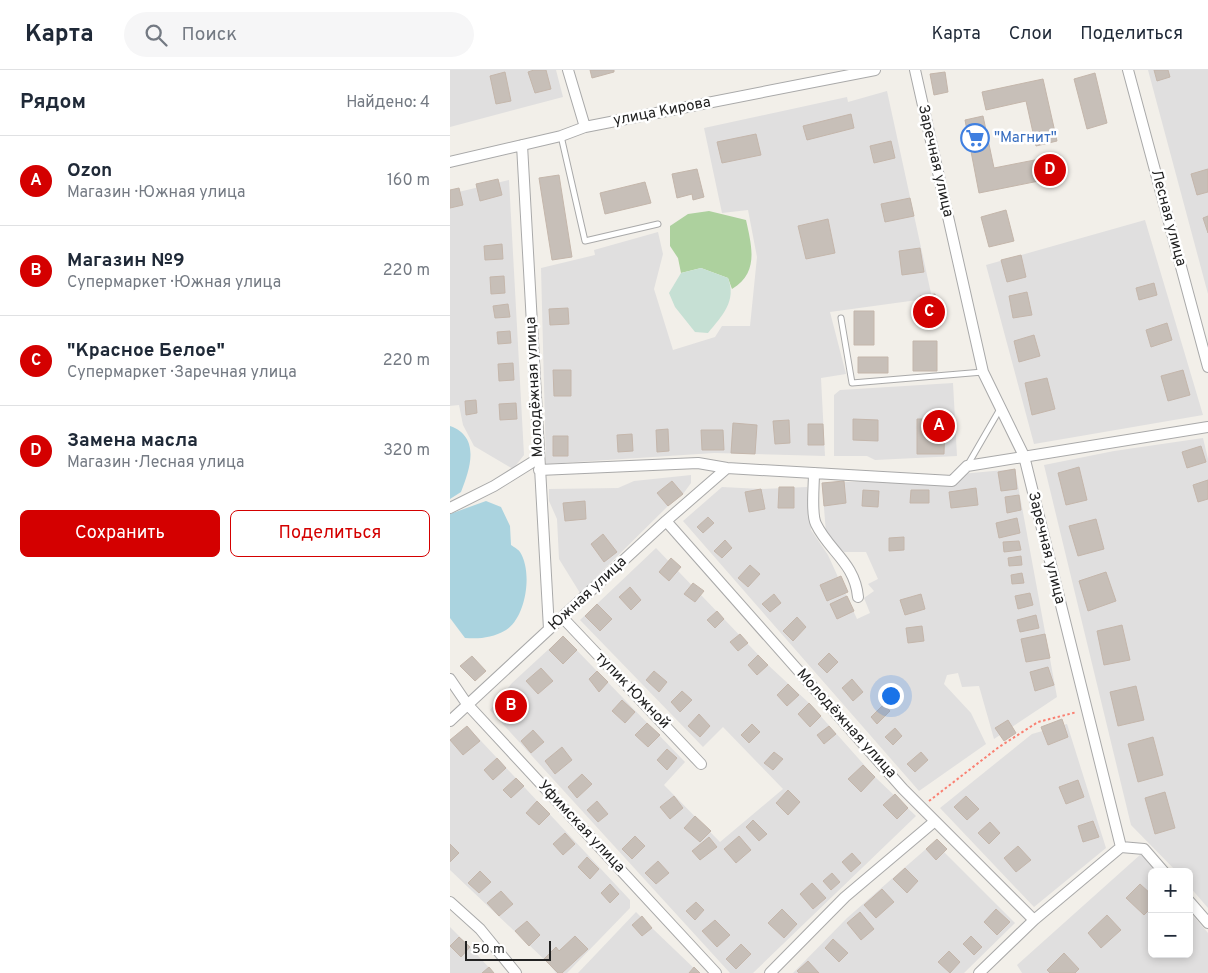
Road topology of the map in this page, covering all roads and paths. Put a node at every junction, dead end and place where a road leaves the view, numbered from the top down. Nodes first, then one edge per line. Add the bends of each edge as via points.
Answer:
1 (568, 70) edge
2 (875, 70) edge
3 (914, 70) edge
4 (1128, 70) edge
5 (830, 75) edge
6 (584, 127) junction
7 (561, 136) junction
8 (522, 145) junction
9 (450, 162) edge
10 (658, 224) dead end
11 (840, 318) dead end
12 (1208, 366) edge
13 (982, 372) junction
14 (1000, 408) junction
15 (1208, 427) edge
16 (1024, 456) junction
17 (539, 458) junction
18 (967, 466) junction
19 (728, 468) junction
20 (539, 470) junction
21 (814, 473) junction
22 (450, 508) edge
23 (666, 521) junction
24 (858, 597) dead end
25 (562, 618) junction
26 (549, 629) junction
27 (450, 679) edge
28 (467, 704) junction
29 (1086, 710) junction
30 (450, 721) edge
31 (701, 764) dead end
32 (921, 807) junction
33 (935, 821) junction
34 (1121, 847) junction
35 (1161, 868) edge
36 (450, 902) edge
37 (1193, 906) edge
38 (1034, 920) junction
39 (1208, 923) edge
40 (516, 973) edge
41 (716, 973) edge
42 (770, 973) edge
43 (979, 973) edge

1 - 6 street
2 - 5 street, улица Кирова
3 - 13 street, Заречная улица
4 - 12 street, Лесная улица
5 - 6 street, улица Кирова
6 - 7 street, улица Кирова
7 - 8 street, улица Кирова
7 - 10 lane via 585,241
8 - 9 street, улица Кирова
8 - 17 street, Молодёжная улица
11 - 13 lane via 852,383
13 - 14 street, Заречная улица
14 - 16 street, Заречная улица
14 - 18 lane
15 - 16 street
16 - 18 street
16 - 29 street, Заречная улица
17 - 20 street, Молодёжная улица
17 - 22 street
18 - 21 street via 952,480
19 - 20 street via 698,463
19 - 21 street
19 - 23 street, Южная улица
20 - 26 street, Молодёжная улица
21 - 24 street via 815,523 857,583
23 - 25 street, Южная улица
23 - 32 street, Молодёжная улица
25 - 26 street, Южная улица
25 - 31 street, тупик Южной
26 - 28 street, Южная улица
27 - 28 street, Уфимская улица
28 - 30 street, Южная улица
28 - 41 street, Уфимская улица
29 - 32 path via 1038,722 999,747
29 - 34 street, Заречная улица
32 - 33 street, Молодёжная улица
33 - 38 street, Молодёжная улица
33 - 42 street via 845,897
34 - 35 street via 1144,849
34 - 38 street
36 - 40 street via 480,929
37 - 39 street
38 - 43 street

